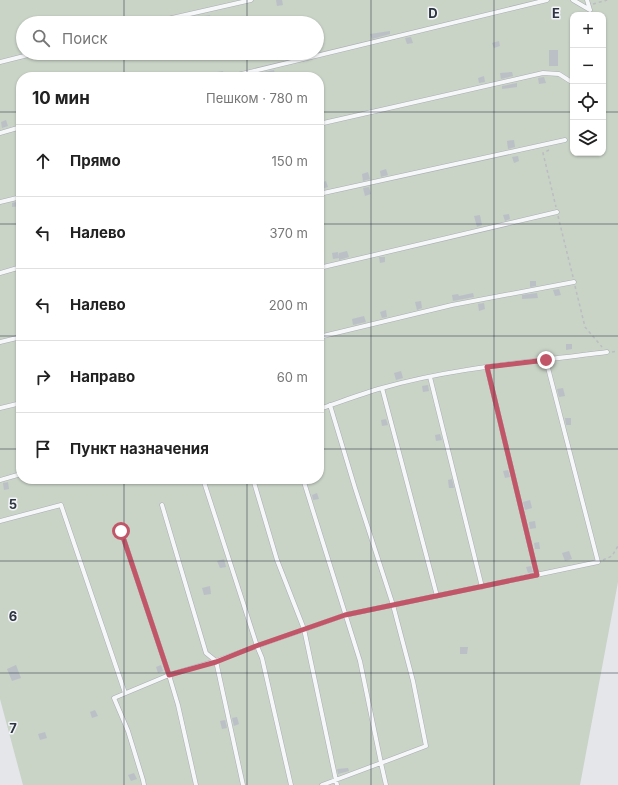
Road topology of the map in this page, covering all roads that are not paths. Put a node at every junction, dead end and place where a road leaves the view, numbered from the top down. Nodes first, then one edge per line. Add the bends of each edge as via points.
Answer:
1 (251, 0) edge
2 (547, 0) edge
3 (573, 0) edge
4 (587, 0) edge
5 (181, 16) edge
6 (324, 54) edge
7 (16, 58) edge
8 (298, 60) edge
9 (0, 62) edge
10 (249, 72) edge
11 (570, 81) edge
12 (324, 123) edge
13 (16, 128) edge
14 (0, 133) edge
15 (565, 140) dead end
16 (324, 193) edge
17 (16, 198) edge
18 (0, 202) edge
19 (557, 212) road end
20 (324, 267) edge
21 (16, 268) edge
22 (0, 273) edge
23 (574, 282) road end
24 (324, 336) edge
25 (16, 339) edge
26 (0, 342) edge
27 (607, 352) road end
28 (546, 360) junction
29 (487, 367) junction
30 (430, 377) junction
31 (382, 388) junction
32 (16, 404) edge
33 (330, 406) junction
34 (0, 408) edge
35 (324, 408) edge
36 (16, 475) edge
37 (0, 480) edge
38 (205, 484) edge
39 (255, 484) edge
40 (305, 484) edge
41 (162, 505) dead end
42 (0, 521) edge
43 (121, 531) dead end
44 (537, 575) junction
45 (482, 587) junction
46 (438, 596) junction
47 (393, 605) junction
48 (345, 615) junction
49 (304, 629) junction
50 (256, 646) junction
51 (216, 662) junction
52 (169, 675) junction
53 (124, 693) junction
54 (381, 763) junction
55 (337, 783) edge
56 (144, 785) edge
57 (196, 785) edge
58 (243, 785) edge
59 (291, 785) edge
60 (322, 785) edge
61 (386, 785) edge

1 - 5 lane
2 - 6 lane
3 - 4 lane via 590,10
7 - 9 lane
8 - 10 lane
11 - 12 lane via 559,74 543,73
13 - 14 lane
15 - 16 lane
17 - 18 lane
19 - 20 lane
21 - 22 lane
23 - 24 lane via 452,305
25 - 26 lane
27 - 28 lane
28 - 29 lane
28 - 44 lane via 598,562
29 - 30 lane
29 - 44 lane
30 - 31 lane
30 - 45 lane
31 - 33 lane
31 - 46 lane
32 - 34 lane
33 - 35 lane
33 - 47 lane
36 - 37 lane
38 - 50 lane
39 - 49 lane via 278,560
40 - 48 lane
41 - 51 lane via 206,653
42 - 53 lane via 61,505
43 - 52 lane
44 - 45 lane
45 - 46 lane
46 - 47 lane
47 - 48 lane
47 - 54 lane via 413,681 426,746
48 - 49 lane
48 - 54 lane via 360,661
49 - 50 lane
49 - 55 lane
50 - 51 lane
50 - 59 lane via 262,658
51 - 52 lane
51 - 58 lane
52 - 53 lane
52 - 57 lane
53 - 56 lane via 114,698 128,731
54 - 55 lane
54 - 61 lane
55 - 60 lane

